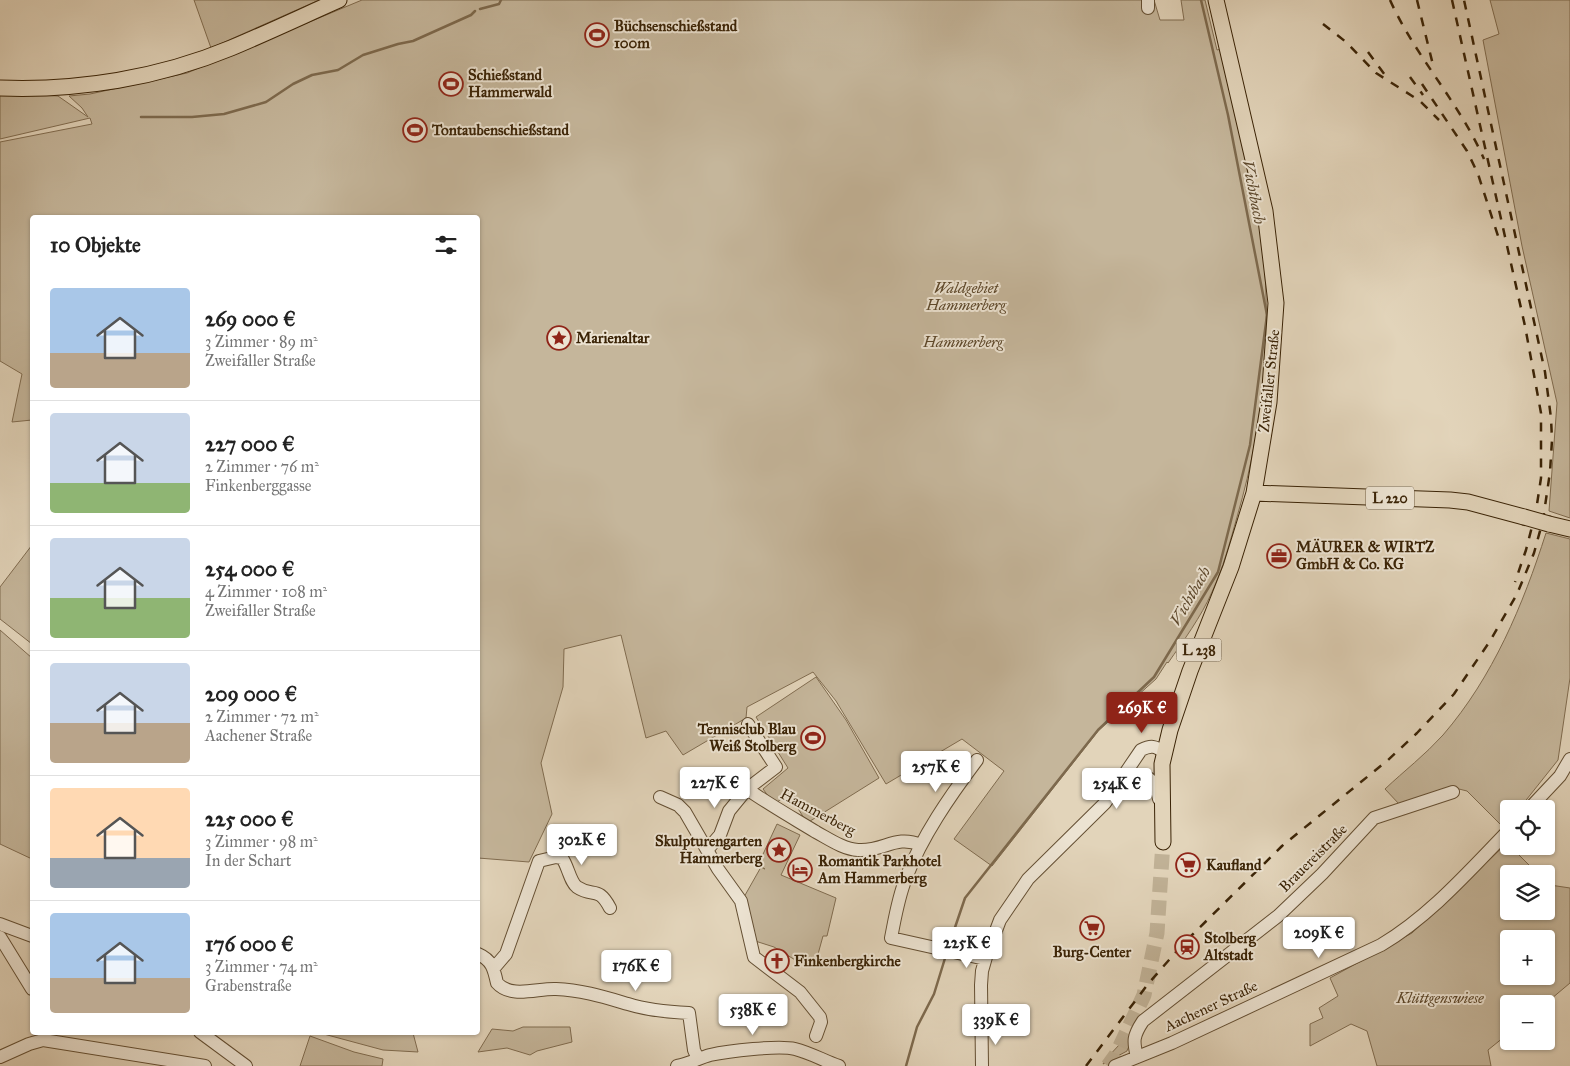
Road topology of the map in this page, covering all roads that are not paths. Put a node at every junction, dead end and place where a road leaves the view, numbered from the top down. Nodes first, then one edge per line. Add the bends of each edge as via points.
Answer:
1 (338, 0) edge
2 (1216, 0) edge
3 (0, 88) edge
4 (1254, 493) junction
5 (1570, 529) edge
6 (748, 724) dead end
7 (1164, 752) junction
8 (977, 760) dead end
9 (1569, 763) edge
10 (1120, 782) junction
11 (747, 789) junction
12 (1453, 792) dead end
13 (660, 797) dead end
14 (1537, 800) edge
15 (1161, 807) junction
16 (1500, 839) edge
17 (1162, 842) tunnel mouth
18 (921, 845) junction
19 (708, 849) junction
20 (610, 908) dead end
21 (0, 929) edge
22 (30, 936) edge
23 (480, 955) edge
24 (985, 959) junction
25 (494, 968) junction
26 (30, 985) edge
27 (204, 1035) edge
28 (816, 1036) dead end
29 (32, 1038) edge
30 (0, 1057) edge
31 (1137, 1057) junction
32 (698, 1059) junction
33 (242, 1065) edge
34 (204, 1066) edge
35 (677, 1066) edge
36 (839, 1066) edge
37 (982, 1066) edge
38 (1115, 1066) edge

1 - 3 main road via 230,49 162,71 86,84
2 - 4 main road, Zweifaller Straße / L 238 via 1265,210 1276,304 1269,402
4 - 5 main road, L 220, bridge via 1468,502
4 - 7 main road, Zweifaller Straße / L 238 via 1231,567 1179,701
6 - 11 street, Hammerberg via 776,767
7 - 10 street via 1136,760
7 - 15 main road, L 238
8 - 18 street via 955,788
9 - 14 street
10 - 15 street via 1142,775 1152,780 1156,784
10 - 24 street via 1090,820 1028,879 1000,920
11 - 18 street, Hammerberg via 840,845 872,850 903,840
11 - 19 street via 729,811 720,835
12 - 31 street, Brauereistraße via 1374,818 1278,916 1143,1021 1133,1043
13 - 19 street via 685,812
15 - 17 main road, L 238
16 - 31 street, Aachener Straße via 1405,931 1330,970
18 - 24 street via 900,894 891,938
19 - 28 street via 740,901 754,958 788,982 810,1003 821,1022
20 - 25 street via 605,897 574,884 562,858 539,861 506,954
21 - 22 street
21 - 26 street
23 - 25 street
24 - 37 street via 981,985
25 - 32 street via 497,983 509,991 582,991 629,1005 688,1013
27 - 33 street
29 - 30 street
29 - 34 street
31 - 38 street, Aachener Straße
32 - 35 street
32 - 36 street via 779,1047 808,1053

